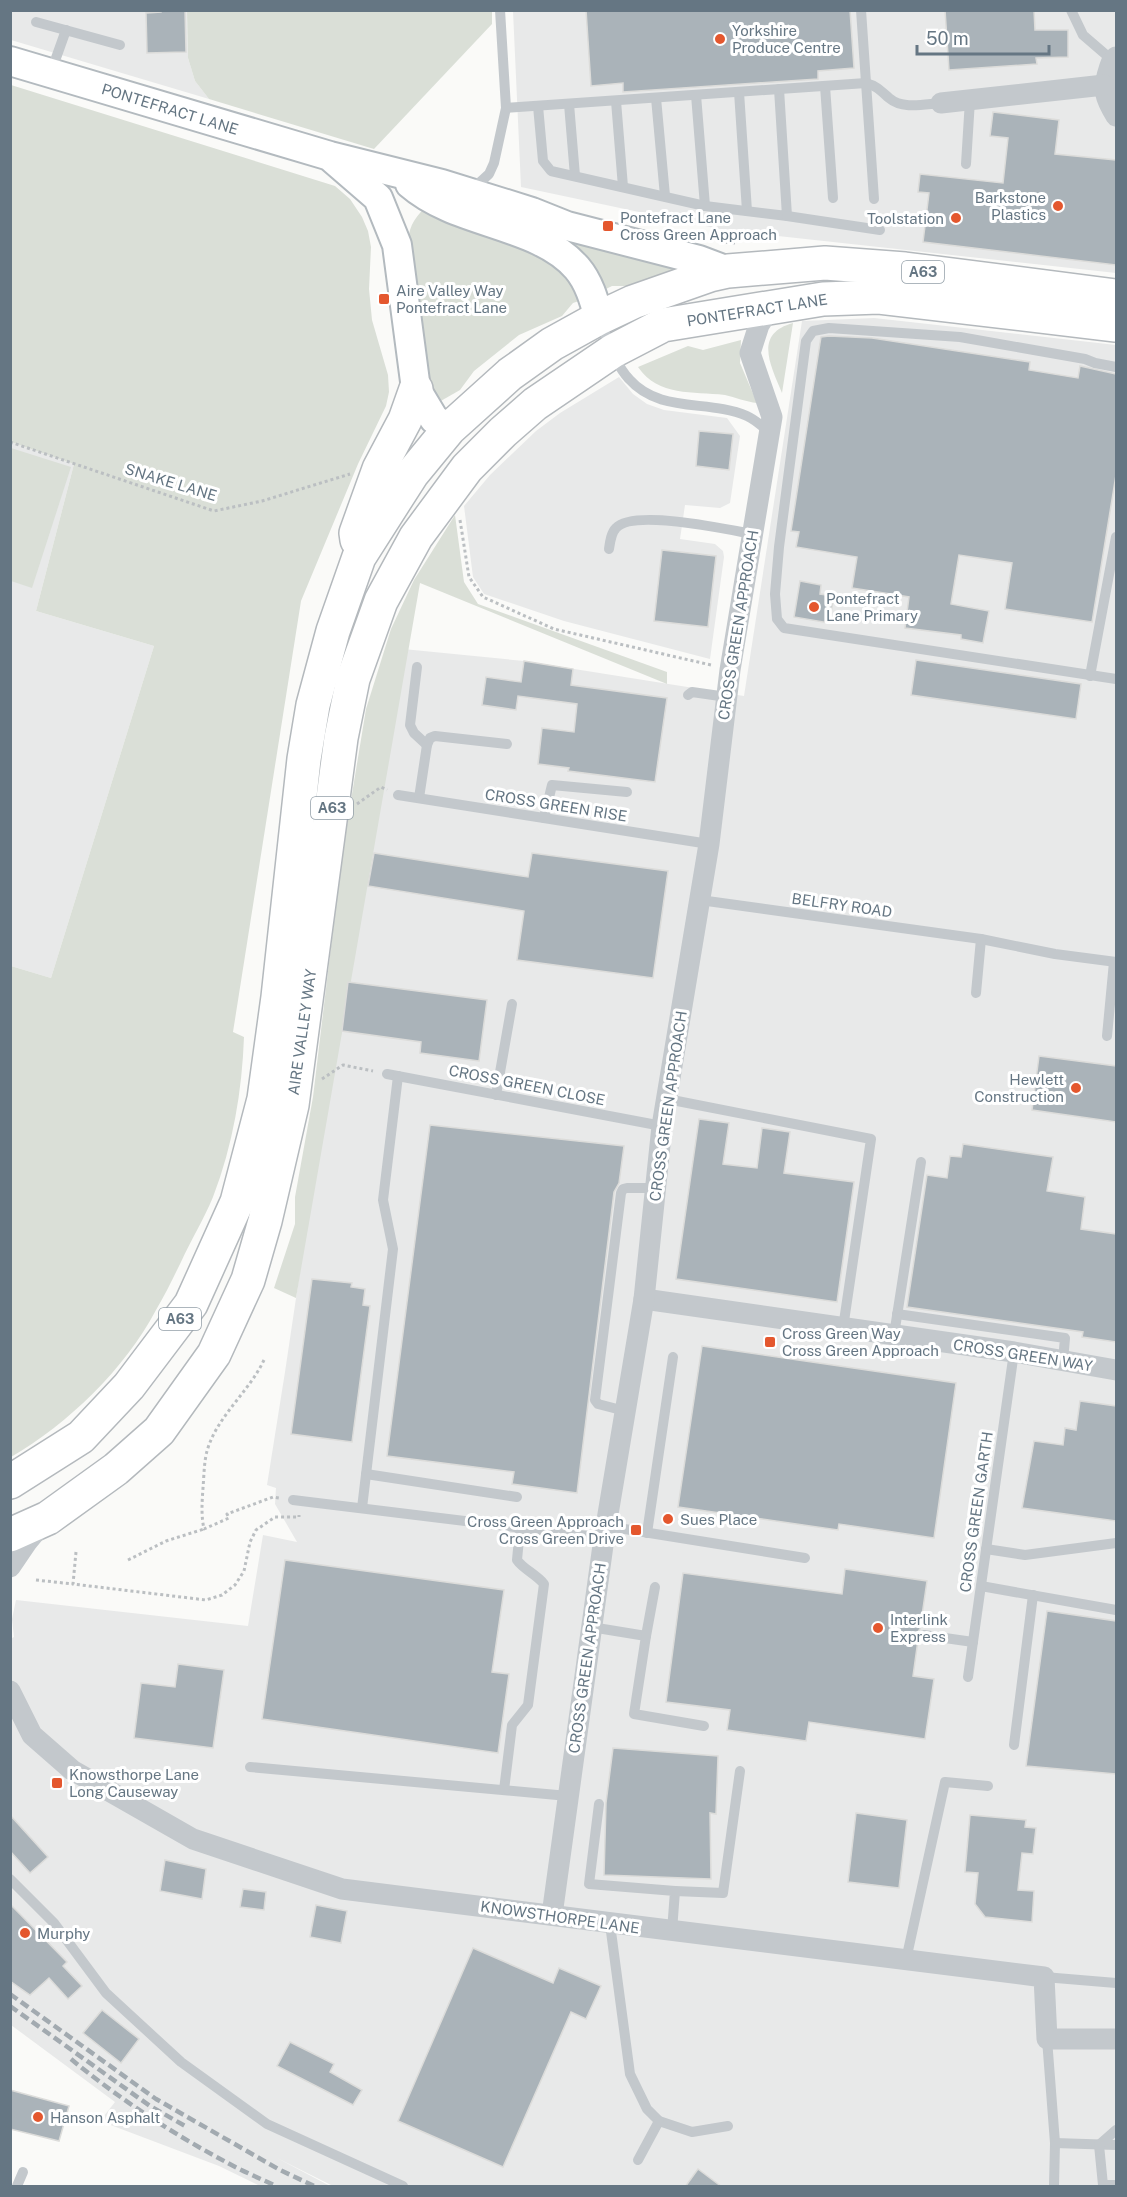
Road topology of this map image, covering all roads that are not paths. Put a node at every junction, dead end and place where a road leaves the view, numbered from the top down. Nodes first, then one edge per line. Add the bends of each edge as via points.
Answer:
1 (500, 10) edge
2 (861, 10) edge
3 (1071, 10) edge
4 (36, 22) dead end
5 (66, 30) junction
6 (120, 45) dead end
7 (1114, 59) edge
8 (10, 61) edge
9 (51, 73) junction
10 (866, 83) junction
11 (1104, 85) junction
12 (825, 86) junction
13 (779, 89) junction
14 (739, 92) junction
15 (696, 95) junction
16 (656, 98) junction
17 (616, 100) junction
18 (970, 100) junction
19 (941, 103) joint
20 (569, 104) junction
21 (538, 106) junction
22 (506, 108) junction
23 (1116, 116) edge
24 (330, 156) junction
25 (494, 163) junction
26 (966, 164) dead end
27 (575, 176) junction
28 (623, 187) junction
29 (443, 190) junction
30 (499, 192) junction
31 (665, 196) junction
32 (833, 198) dead end
33 (874, 200) dead end
34 (705, 206) junction
35 (747, 211) junction
36 (787, 216) junction
37 (880, 230) dead end
38 (397, 245) junction
39 (714, 265) junction
40 (1116, 296) edge
41 (772, 306) junction
42 (1116, 325) edge
43 (602, 343) junction
44 (1116, 367) edge
45 (416, 389) junction
46 (449, 429) junction
47 (770, 433) junction
48 (476, 458) joint
49 (752, 534) junction
50 (1116, 537) edge
51 (609, 549) dead end
52 (359, 557) junction
53 (417, 667) dead end
54 (1090, 676) junction
55 (1116, 680) edge
56 (688, 695) dead end
57 (726, 697) junction
58 (507, 744) dead end
59 (427, 745) junction
60 (627, 792) dead end
61 (398, 795) road end
62 (419, 798) junction
63 (544, 818) junction
64 (709, 844) junction
65 (700, 900) junction
66 (981, 939) junction
67 (1115, 962) edge
68 (976, 993) dead end
69 (512, 1004) dead end
70 (1107, 1036) dead end
71 (496, 1095) junction
72 (667, 1099) junction
73 (662, 1126) junction
74 (921, 1162) dead end
75 (656, 1188) junction
76 (644, 1299) junction
77 (896, 1324) junction
78 (843, 1328) junction
79 (1014, 1352) junction
80 (673, 1356) dead end
81 (1063, 1361) junction
82 (1116, 1370) edge
83 (625, 1411) junction
84 (366, 1474) junction
85 (10, 1482) edge
86 (517, 1497) dead end
87 (297, 1500) road end
88 (362, 1508) junction
89 (48, 1518) junction
90 (520, 1528) junction
91 (605, 1532) junction
92 (647, 1533) junction
93 (10, 1535) edge
94 (1116, 1543) edge
95 (986, 1549) junction
96 (805, 1558) dead end
97 (10, 1567) edge
98 (981, 1586) junction
99 (655, 1587) dead end
100 (1033, 1595) junction
101 (1116, 1610) edge
102 (591, 1627) junction
103 (924, 1635) dead end
104 (646, 1636) junction
105 (973, 1642) junction
106 (968, 1677) dead end
107 (10, 1691) edge
108 (704, 1726) dead end
109 (1014, 1745) dead end
110 (250, 1767) dead end
111 (740, 1771) dead end
112 (988, 1786) dead end
113 (504, 1790) junction
114 (568, 1796) junction
115 (599, 1804) dead end
116 (10, 1879) edge
117 (675, 1891) junction
118 (552, 1915) junction
119 (610, 1924) junction
120 (672, 1931) junction
121 (906, 1960) junction
122 (1044, 1977) junction
123 (1116, 1983) edge
124 (1047, 2039) junction
125 (1116, 2039) edge
126 (658, 2121) junction
127 (728, 2126) dead end
128 (1116, 2130) edge
129 (1055, 2143) junction
130 (1099, 2145) junction
131 (1116, 2145) edge
132 (638, 2160) dead end
133 (23, 2172) dead end
134 (1116, 2185) edge
135 (17, 2187) edge
136 (403, 2187) edge
137 (1054, 2187) edge

1 - 22 lane
2 - 10 lane
3 - 7 lane via 1083,35
4 - 5 lane
5 - 6 lane
5 - 9 lane
7 - 11 street
8 - 9 street, PONTEFRACT LANE
9 - 24 street, PONTEFRACT LANE
10 - 12 lane
10 - 19 lane via 898,104
10 - 33 lane
11 - 18 street
11 - 23 street via 1108,104
12 - 13 lane
12 - 32 lane
13 - 14 lane
13 - 36 lane
14 - 15 lane
14 - 35 lane
15 - 16 lane
15 - 34 lane
16 - 17 lane
16 - 31 lane
17 - 20 lane
17 - 28 lane
18 - 19 street
18 - 26 lane
20 - 21 lane
20 - 27 lane
21 - 22 lane
21 - 27 lane via 543,161 551,171
22 - 25 lane
24 - 29 street, PONTEFRACT LANE via 398,173
24 - 38 street, PONTEFRACT LANE via 378,198
25 - 29 lane via 477,185
25 - 30 lane
27 - 28 lane
28 - 31 lane
29 - 30 street, PONTEFRACT LANE
29 - 38 street via 407,210
29 - 43 street via 456,211 559,251 578,268 590,288
30 - 39 street, PONTEFRACT LANE via 567,226
31 - 34 lane
34 - 35 lane
35 - 36 lane
36 - 37 lane
38 - 45 street, PONTEFRACT LANE
39 - 40 highway, PONTEFRACT LANE / A63 via 825,263 905,269
39 - 43 highway, PONTEFRACT LANE / A63 via 710,274 633,302
41 - 42 highway, PONTEFRACT LANE / A63 via 879,297
41 - 43 highway, PONTEFRACT LANE / A63 via 663,325 641,322
41 - 47 street, CROSS GREEN APPROACH via 759,325 750,353 772,417
43 - 46 highway, A63 via 542,376 470,429
43 - 47 lane via 627,377 650,396 733,411 748,416
43 - 48 highway, PONTEFRACT LANE / A63
44 - 54 lane via 960,338 829,328 813,331 806,341 778,558 775,610 784,628
45 - 46 street, PONTEFRACT LANE via 434,419
45 - 52 highway, A63 via 405,420 378,469 356,533
46 - 52 highway, AIRE VALLEY WAY / A63 via 412,474
47 - 49 street, CROSS GREEN APPROACH
48 - 89 highway, AIRE VALLEY WAY / A63 via 416,537 381,601 353,679 341,738 292,1105 248,1280 214,1354 159,1431 116,1469
49 - 51 lane via 647,519 616,527
49 - 57 street, CROSS GREEN APPROACH
50 - 54 lane
52 - 85 highway, AIRE VALLEY WAY / A63 via 333,631 314,705 304,759 264,1099 237,1202 191,1304 129,1386 81,1437
53 - 59 lane via 410,725
54 - 55 lane
56 - 57 lane via 692,692
57 - 64 street, CROSS GREEN APPROACH
58 - 59 lane via 435,736
59 - 62 lane
60 - 63 lane via 552,785
61 - 62 lane, CROSS GREEN RISE
62 - 63 lane, CROSS GREEN RISE
63 - 64 lane, CROSS GREEN RISE
64 - 65 street, CROSS GREEN APPROACH
65 - 66 lane, BELFRY ROAD
65 - 72 street, CROSS GREEN APPROACH
66 - 67 lane, BELFRY ROAD
66 - 68 lane
67 - 70 lane
69 - 71 lane
71 - 73 lane, CROSS GREEN CLOSE
71 - 84 lane, CROSS GREEN CLOSE via 392,1075 383,1200 393,1249
72 - 73 street, CROSS GREEN APPROACH
72 - 78 lane via 871,1139
73 - 75 street, CROSS GREEN APPROACH
74 - 77 lane
75 - 76 street, CROSS GREEN APPROACH
75 - 83 lane via 627,1188 621,1193 595,1400
76 - 78 street, CROSS GREEN WAY
76 - 83 street, CROSS GREEN APPROACH
77 - 78 street, CROSS GREEN WAY
77 - 79 street, CROSS GREEN WAY
77 - 81 lane via 1065,1338
79 - 81 street, CROSS GREEN WAY
79 - 95 lane, CROSS GREEN GARTH
80 - 92 lane
81 - 82 street, CROSS GREEN WAY
83 - 91 street, CROSS GREEN APPROACH
84 - 86 lane
84 - 88 lane
87 - 88 lane
88 - 90 lane
89 - 93 highway, AIRE VALLEY WAY / A63
89 - 97 street
90 - 91 lane
90 - 113 lane via 517,1560 544,1584 528,1705 512,1725
91 - 92 lane
91 - 102 street, CROSS GREEN APPROACH
92 - 96 lane
94 - 95 lane via 1025,1555
95 - 98 lane, CROSS GREEN GARTH
98 - 100 lane
98 - 105 lane, CROSS GREEN GARTH
99 - 104 lane
100 - 101 lane
100 - 109 lane
102 - 104 lane
102 - 114 street, CROSS GREEN APPROACH
103 - 105 lane
104 - 108 lane via 634,1714
105 - 106 lane, CROSS GREEN GARTH
107 - 118 street, KNOWSTHORPE LANE via 32,1735 72,1770 193,1839 342,1889
110 - 113 lane
111 - 117 lane via 723,1893
112 - 121 lane via 945,1782
113 - 114 lane
114 - 118 street, CROSS GREEN APPROACH
115 - 117 lane via 589,1884
116 - 136 lane via 54,1923 106,1993 181,2062 267,2124
117 - 120 lane
118 - 119 street, KNOWSTHORPE LANE
119 - 120 street, KNOWSTHORPE LANE
119 - 126 lane via 630,2074 647,2109
120 - 121 street, KNOWSTHORPE LANE
121 - 122 street, KNOWSTHORPE LANE
122 - 123 lane
122 - 124 street
124 - 125 street
124 - 129 lane
126 - 127 lane via 692,2132
126 - 132 lane
128 - 130 lane
129 - 130 lane
129 - 137 lane
130 - 131 lane
130 - 134 lane via 1103,2185
133 - 135 lane

